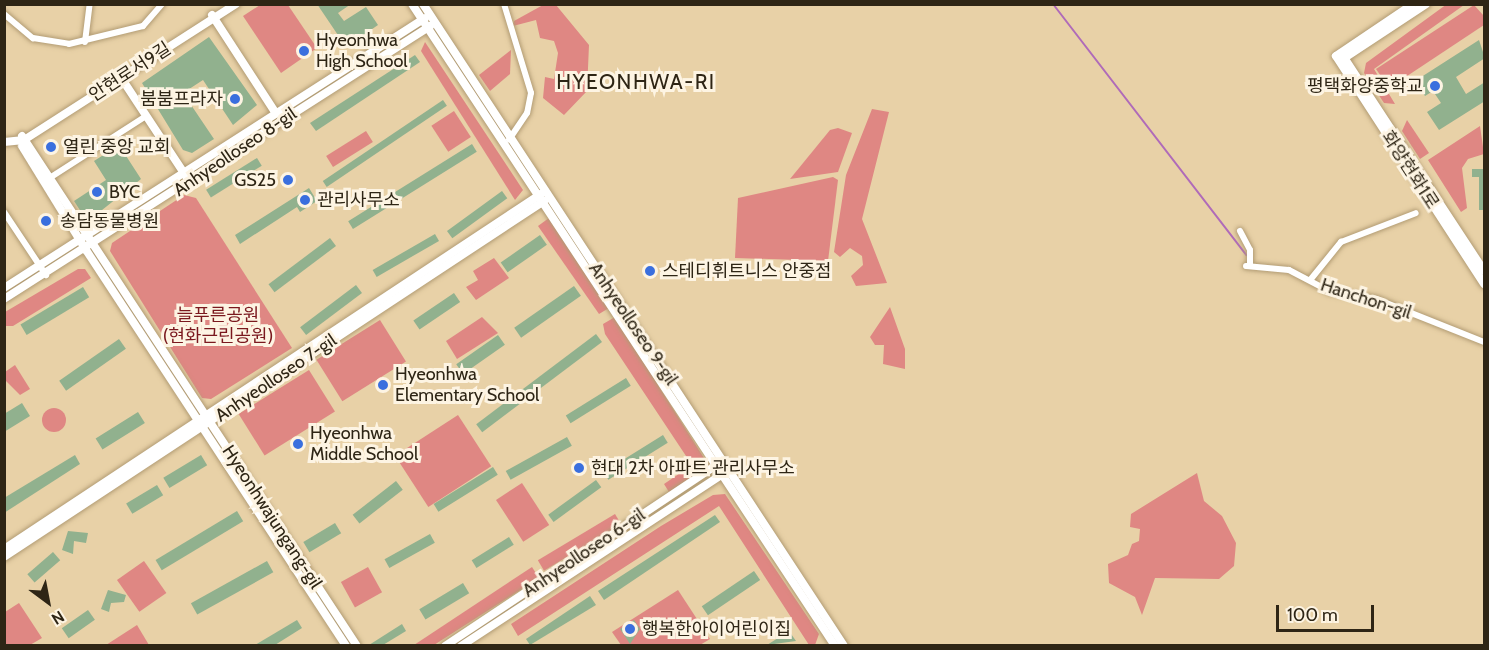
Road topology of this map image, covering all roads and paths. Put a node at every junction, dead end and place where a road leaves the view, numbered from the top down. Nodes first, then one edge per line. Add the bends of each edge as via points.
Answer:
1 (90, 4) edge
2 (162, 4) edge
3 (226, 4) edge
4 (236, 4) edge
5 (412, 4) edge
6 (423, 4) edge
7 (504, 4) edge
8 (1413, 4) edge
9 (1426, 4) edge
10 (4, 14) edge
11 (213, 17) junction
12 (426, 17) junction
13 (435, 22) junction
14 (428, 28) junction
15 (86, 42) junction
16 (1340, 57) junction
17 (121, 77) junction
18 (275, 112) junction
19 (146, 116) junction
20 (21, 139) junction
21 (4, 140) edge
22 (508, 141) junction
23 (184, 174) junction
24 (47, 180) junction
25 (190, 182) junction
26 (543, 197) junction
27 (4, 212) edge
28 (1416, 213) dead end
29 (1240, 231) dead end
30 (83, 239) junction
31 (89, 248) junction
32 (40, 267) junction
33 (1485, 271) edge
34 (46, 275) junction
35 (1311, 279) junction
36 (1485, 284) edge
37 (4, 288) edge
38 (4, 299) edge
39 (1485, 342) edge
40 (204, 413) junction
41 (195, 419) junction
42 (211, 422) junction
43 (201, 428) junction
44 (723, 461) junction
45 (715, 466) junction
46 (725, 472) junction
47 (4, 549) edge
48 (4, 557) edge
49 (346, 645) edge
50 (357, 645) edge
51 (445, 645) edge
52 (461, 645) edge
53 (841, 645) edge

1 - 15 street
2 - 15 street via 143,26
3 - 11 street, 안현로서9길
4 - 11 street, 안현로서9길
5 - 12 street
6 - 12 street
7 - 22 street via 531,93 527,113
8 - 16 street
9 - 16 street
10 - 15 street via 44,43
11 - 17 street, 안현로서9길
11 - 18 street, Anhyeolloseo 8-gil
12 - 13 street
12 - 14 street
12 - 18 street, Anhyeolloseo 8-gil
13 - 14 street, Anhyeolloseo 8-gil
13 - 22 street
14 - 22 street
14 - 25 street, Anhyeolloseo 8-gil
16 - 33 street, 화양현화1로
16 - 36 street, 화양현화1로
17 - 19 street
17 - 20 street, 안현로서9길
18 - 23 street, Anhyeolloseo 8-gil
19 - 23 street
19 - 24 street
20 - 21 street
20 - 24 street, Hyeonhwajungang-gil
22 - 26 street
23 - 25 street
23 - 30 street, Anhyeolloseo 8-gil
24 - 30 street, Hyeonhwajungang-gil
25 - 31 street, Anhyeolloseo 8-gil
26 - 40 street, Anhyeolloseo 7-gil
26 - 42 street, Anhyeolloseo 7-gil
26 - 44 street, Anhyeolloseo 9-gil
26 - 45 street
27 - 32 street
28 - 35 street via 1341,242
29 - 35 street, Hanchon-gil via 1250,249 1248,266 1289,270
30 - 31 street, Hyeonhwajungang-gil
30 - 32 street, Anhyeolloseo 8-gil
31 - 34 street, Anhyeolloseo 8-gil
31 - 40 street, Hyeonhwajungang-gil
31 - 41 street
32 - 34 street
32 - 37 street, Anhyeolloseo 8-gil
34 - 38 street, Anhyeolloseo 8-gil
35 - 39 street, Hanchon-gil via 1329,291 1376,299
40 - 41 street, Anhyeolloseo 7-gil
40 - 42 street, Hyeonhwajungang-gil
41 - 43 street
41 - 47 street, Anhyeolloseo 7-gil
42 - 43 street, Anhyeolloseo 7-gil
42 - 50 street, Hyeonhwajungang-gil
43 - 48 street, Anhyeolloseo 7-gil
43 - 49 street
44 - 45 street, Anhyeolloseo 6-gil
44 - 46 street, Anhyeolloseo 9-gil
45 - 46 street
45 - 51 street, Anhyeolloseo 6-gil
46 - 52 street, Anhyeolloseo 6-gil
46 - 53 street, Anhyeolloseo 9-gil

